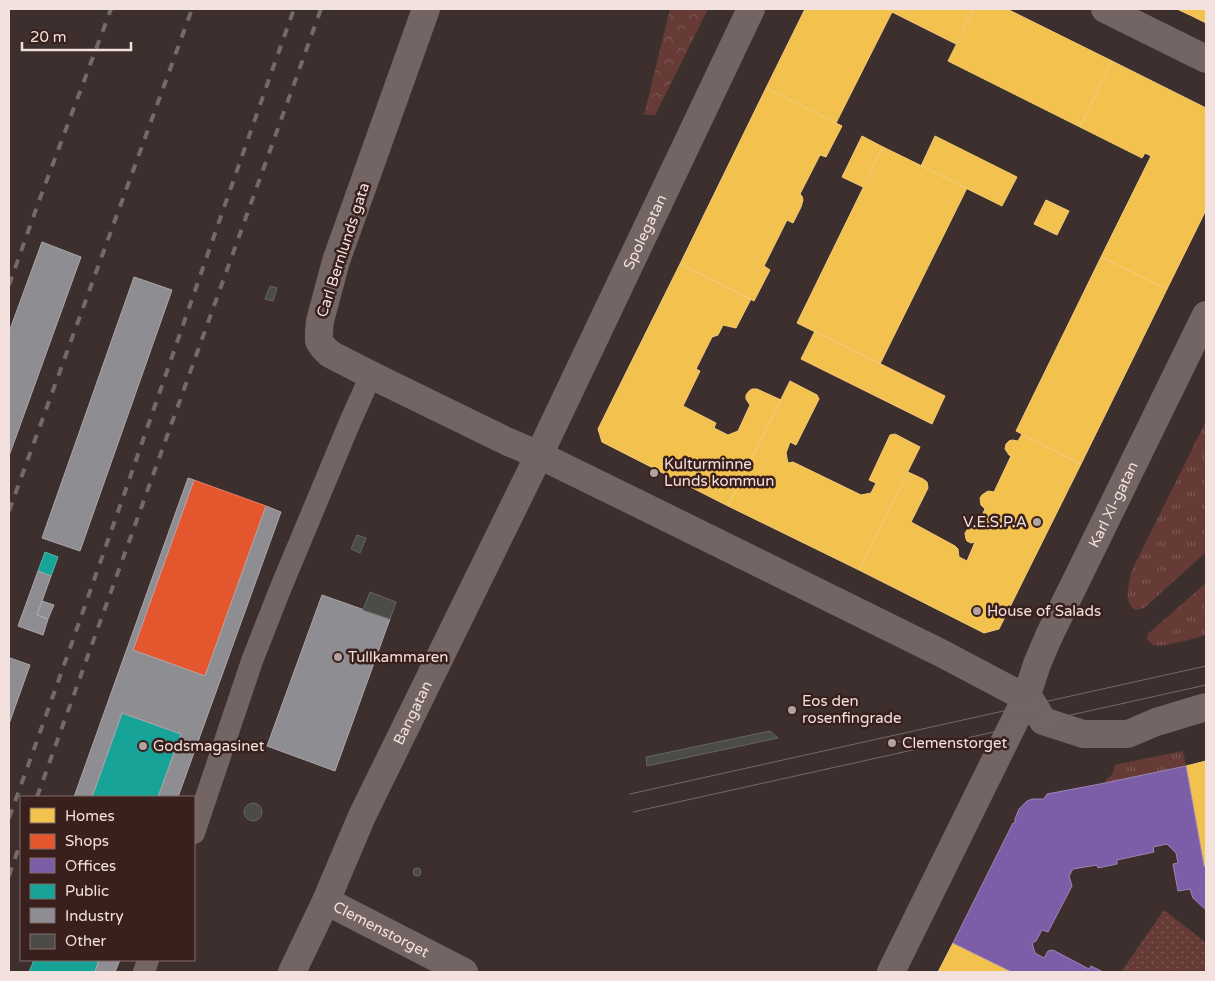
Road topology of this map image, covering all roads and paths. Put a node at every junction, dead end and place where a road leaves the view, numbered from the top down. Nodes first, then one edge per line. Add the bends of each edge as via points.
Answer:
1 (426, 9) edge
2 (750, 9) edge
3 (1105, 9) edge
4 (1206, 58) edge
5 (1206, 315) edge
6 (371, 375) junction
7 (539, 455) junction
8 (1026, 698) junction
9 (1206, 707) edge
10 (195, 830) edge
11 (326, 901) junction
12 (292, 972) edge
13 (464, 972) edge
14 (891, 972) edge

1 - 6 street, Carl Bernlunds gata via 343,242 320,321 323,348
2 - 7 street, Spolegatan
3 - 4 street
5 - 8 street, Karl XI-gatan via 1049,636
6 - 7 street, Carl Bernlunds gata
6 - 10 lane via 256,652
7 - 8 street
7 - 11 street, Bangatan via 362,816
8 - 9 street via 1043,721 1084,734 1128,734
8 - 14 street
11 - 12 street, Bangatan
11 - 13 street, Clemenstorget

